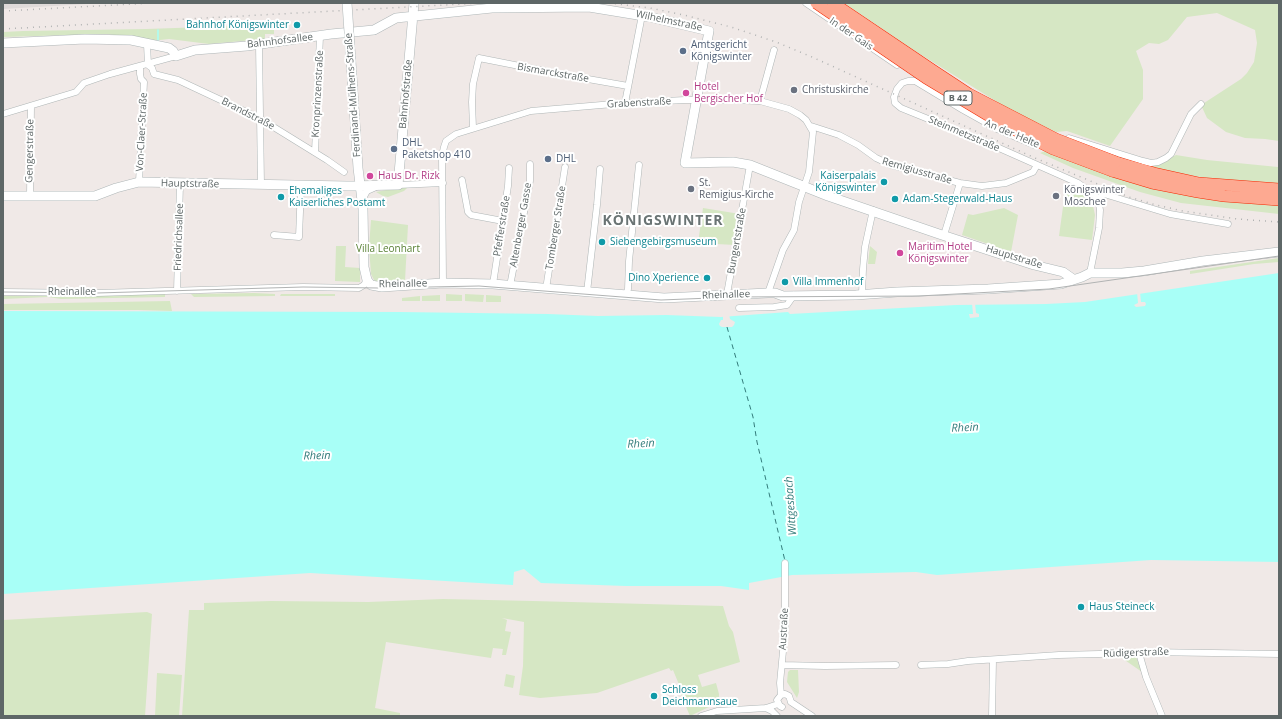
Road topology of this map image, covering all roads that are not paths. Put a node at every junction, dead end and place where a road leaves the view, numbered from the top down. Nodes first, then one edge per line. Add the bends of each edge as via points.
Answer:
1 (347, 3) edge
2 (414, 3) edge
3 (806, 3) edge
4 (816, 3) edge
5 (834, 3) edge
6 (414, 15) junction
7 (646, 16) junction
8 (320, 36) junction
9 (3, 43) edge
10 (147, 44) junction
11 (259, 44) junction
12 (774, 50) dead end
13 (176, 56) junction
14 (148, 64) junction
15 (897, 65) dead end
16 (140, 67) junction
17 (154, 74) junction
18 (144, 82) junction
19 (628, 86) junction
20 (696, 101) junction
21 (760, 101) junction
22 (894, 101) joint
23 (625, 103) junction
24 (1201, 104) dead end
25 (31, 106) junction
26 (3, 114) edge
27 (259, 118) junction
28 (811, 126) junction
29 (473, 128) junction
30 (315, 152) junction
31 (530, 164) dead end
32 (639, 165) dead end
33 (750, 165) junction
34 (1037, 165) junction
35 (565, 167) dead end
36 (1114, 167) junction
37 (358, 168) junction
38 (509, 168) dead end
39 (600, 169) dead end
40 (344, 172) dead end
41 (462, 180) dead end
42 (139, 182) junction
43 (443, 183) junction
44 (960, 183) junction
45 (180, 184) junction
46 (261, 185) junction
47 (380, 185) junction
48 (398, 185) junction
49 (301, 186) junction
50 (347, 186) junction
51 (360, 186) junction
52 (804, 187) junction
53 (1279, 189) edge
54 (3, 196) edge
55 (30, 196) junction
56 (1098, 199) junction
57 (362, 200) junction
58 (1279, 200) edge
59 (873, 210) junction
60 (503, 221) junction
61 (1228, 224) dead end
62 (944, 235) junction
63 (274, 236) dead end
64 (1279, 252) edge
65 (1090, 273) junction
66 (1073, 279) junction
67 (367, 280) junction
68 (442, 283) junction
69 (493, 284) junction
70 (510, 286) junction
71 (546, 289) junction
72 (177, 290) junction
73 (3, 292) edge
74 (587, 292) junction
75 (768, 293) junction
76 (727, 294) junction
77 (862, 294) junction
78 (626, 295) junction
79 (794, 295) junction
80 (783, 296) junction
81 (777, 307) junction
82 (739, 308) dead end
83 (786, 563) dead end
84 (1139, 653) junction
85 (1279, 654) edge
86 (993, 660) junction
87 (782, 665) junction
88 (896, 665) dead end
89 (921, 665) dead end
90 (781, 695) junction
91 (791, 702) junction
92 (780, 705) junction
93 (766, 708) junction
94 (702, 716) edge
95 (778, 716) edge
96 (812, 716) edge
97 (992, 716) edge
98 (1162, 716) edge

1 - 37 street, Ferdinand-Mülhens-Straße, bridge
2 - 6 street, Bahnhofstraße
3 - 15 street, In der Gais
4 - 36 highway, B 42, bridge via 926,78 1002,123 1053,149
5 - 36 highway, B 42, bridge via 970,94
6 - 7 street, Wilhelmstraße via 492,8 589,7
6 - 8 street, Bahnhofsallee via 393,18 379,28
6 - 48 street, Bahnhofstraße
7 - 19 street
7 - 20 street, Wilhelmstraße via 709,31
8 - 11 street, Bahnhofsallee
8 - 30 street, Kronprinzenstraße
9 - 10 street via 85,39 131,40
10 - 13 street via 169,48
10 - 14 street
11 - 13 street, Bahnhofsallee via 195,50
11 - 27 street
12 - 21 street
13 - 14 street
14 - 16 street
14 - 17 street
16 - 18 street, Von-Claer-Straße via 141,79
16 - 25 street via 84,83 76,92
17 - 18 street, Von-Claer-Straße
17 - 27 street, Brandstraße via 178,80
18 - 42 street, Von-Claer-Straße
19 - 23 street
19 - 29 street, Bismarckstraße via 479,58 473,84
20 - 21 street, Grabenstraße
20 - 23 street, Grabenstraße
20 - 33 street, Hauptstraße via 685,163 733,162
21 - 28 street, Grabenstraße via 789,109
22 - 24 street, An der Helte via 897,89 904,82 911,80 990,125 1035,146 1043,147 1067,138 1151,163 1171,154 1191,114
22 - 34 street, Steinmetzstraße via 901,108
23 - 29 street, Grabenstraße via 531,111
25 - 26 street
25 - 55 street, Gengerstraße
27 - 30 street, Brandstraße
27 - 46 street
28 - 44 street, Remigiusstraße via 839,135 891,165
28 - 52 street via 813,137 809,172
29 - 43 street, Grabenstraße via 446,141 442,156
30 - 40 street, Brandstraße
31 - 70 street, Altenberger Gasse via 530,181
32 - 78 street
33 - 52 street, Hauptstraße
33 - 76 street, Bungertstraße
34 - 44 street, Remigiusstraße via 1033,172 1006,183 982,186
34 - 56 street, Steinmetzstraße via 1078,183
35 - 71 street, Tomberger Straße
36 - 53 highway, B 42 via 1199,182
36 - 58 highway, B 42 via 1152,183 1224,196
37 - 50 street
37 - 51 street, Ferdinand-Mülhens-Straße
38 - 60 street, Pfefferstraße
39 - 74 street
41 - 60 street via 468,212 471,215
42 - 45 street, Hauptstraße
42 - 55 street, Hauptstraße via 95,196
43 - 48 street, Hauptstraße
43 - 68 street
44 - 62 street
45 - 46 street, Hauptstraße
45 - 72 street, Friedrichsallee
46 - 49 street, Hauptstraße
47 - 48 street, Hauptstraße
47 - 51 street, Hauptstraße
47 - 57 street via 369,190
49 - 50 street, Hauptstraße
49 - 63 street via 299,237
50 - 51 street, Hauptstraße
51 - 57 street, Ferdinand-Mülhens-Straße
52 - 59 street, Hauptstraße
52 - 75 street via 794,230 783,250
54 - 55 street, Hauptstraße
56 - 61 street via 1104,194 1170,214
56 - 65 street via 1100,210
57 - 67 street, Ferdinand-Mülhens-Straße via 364,267
59 - 62 street, Hauptstraße
59 - 77 street via 865,247
60 - 69 street, Pfefferstraße
62 - 66 street, Hauptstraße via 1063,272
64 - 65 street via 1122,274
65 - 66 street
66 - 77 street, Rheinallee via 1061,284 988,290
67 - 68 street, Rheinallee via 372,285 382,287
67 - 72 street, Rheinallee via 359,288
68 - 69 street, Rheinallee
69 - 70 street, Rheinallee
70 - 71 street, Rheinallee
71 - 74 street, Rheinallee
72 - 73 street, Rheinallee
74 - 78 street, Rheinallee
75 - 76 street, Rheinallee
75 - 80 street, Rheinallee
76 - 78 street, Rheinallee via 664,298
77 - 79 street, Rheinallee
79 - 80 street, Rheinallee
79 - 81 street via 787,305
80 - 81 street via 783,302
81 - 82 street, Rheinallee
83 - 87 street, Austraße
84 - 85 street, Rüdigerstraße
84 - 86 street, Rüdigerstraße
84 - 98 street
86 - 89 street, Rüdigerstraße
86 - 97 street
87 - 88 street
87 - 90 street, Austraße
90 - 91 street via 789,696
90 - 92 street, Austraße via 778,698
91 - 92 street via 787,707
91 - 96 street
92 - 93 street
92 - 95 street, Austraße
93 - 94 street via 717,712
93 - 95 street, Austraße

